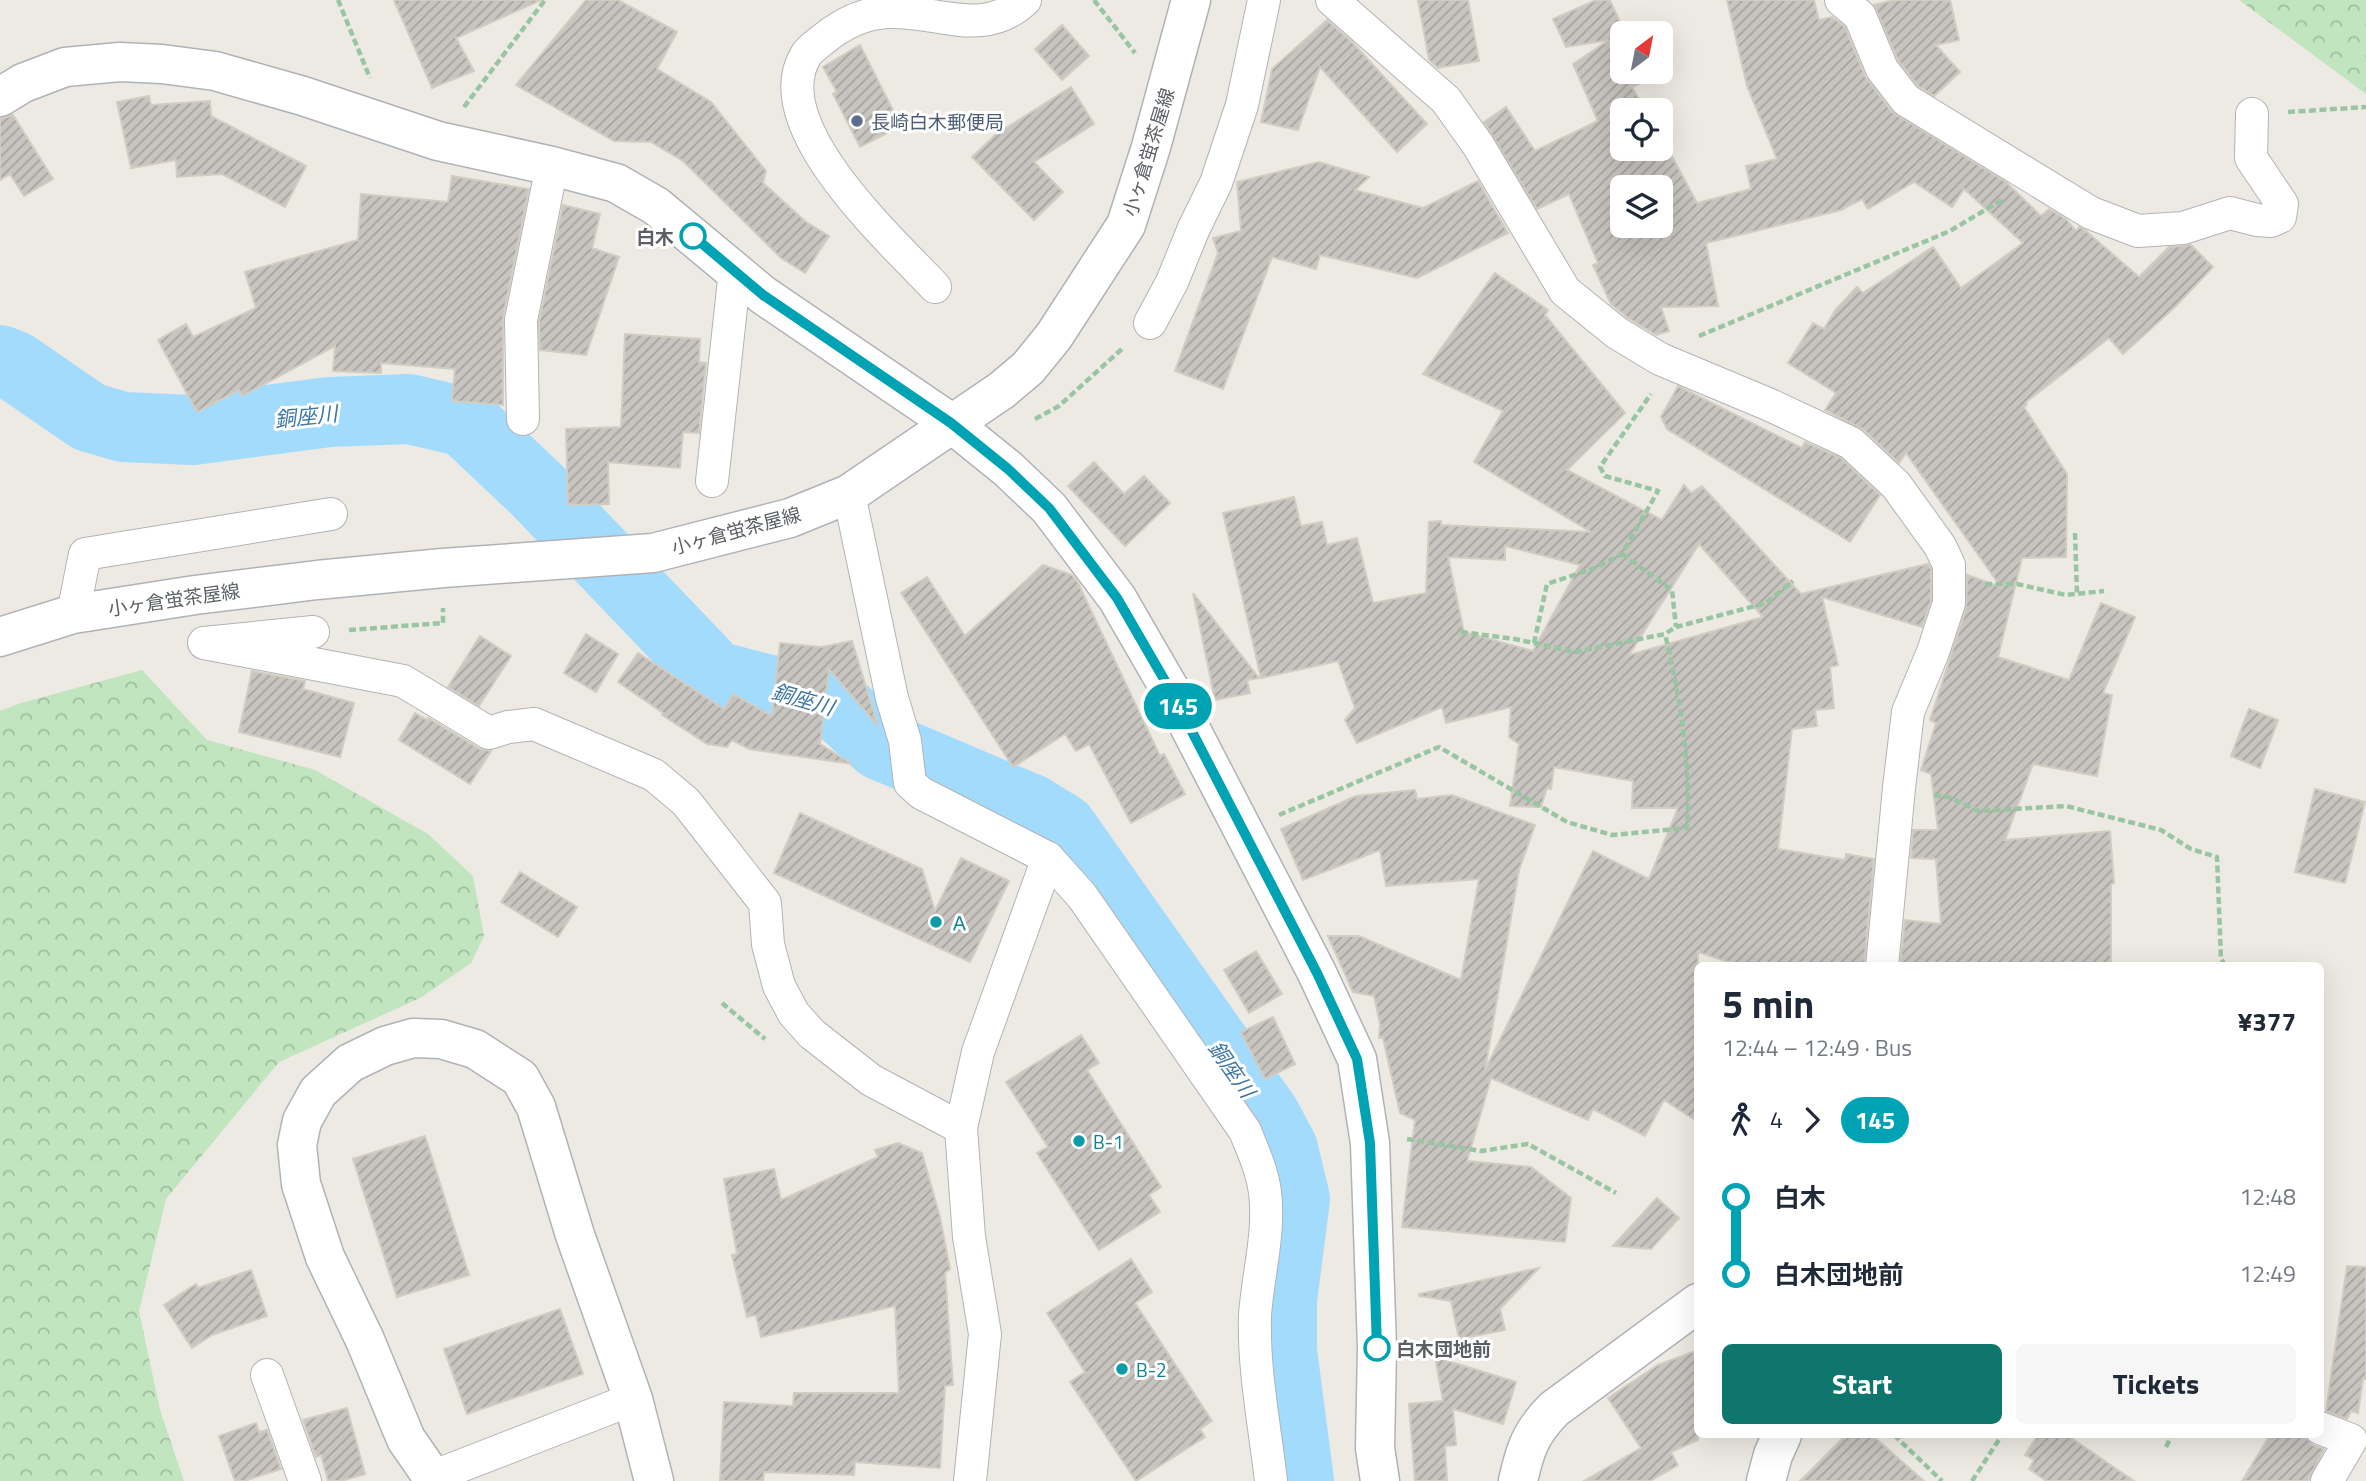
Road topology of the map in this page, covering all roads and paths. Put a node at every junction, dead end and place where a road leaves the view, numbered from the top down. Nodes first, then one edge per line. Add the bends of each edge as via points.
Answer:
1 (338, 0) edge
2 (545, 0) edge
3 (1025, 0) edge
4 (1094, 0) edge
5 (1191, 0) edge
6 (1264, 0) edge
7 (1332, 0) edge
8 (1841, 0) edge
9 (1139, 59) dead end
10 (0, 97) edge
11 (2366, 107) edge
12 (2252, 114) joint
13 (390, 124) junction
14 (438, 141) junction
15 (2014, 164) junction
16 (552, 166) junction
17 (735, 271) junction
18 (935, 287) dead end
19 (1150, 323) joint
20 (1660, 359) junction
21 (523, 419) dead end
22 (1035, 419) dead end
23 (951, 423) junction
24 (712, 481) dead end
25 (849, 495) junction
26 (331, 514) dead end
27 (2075, 533) dead end
28 (1622, 554) junction
29 (1793, 581) dead end
30 (1949, 584) junction
31 (2104, 591) dead end
32 (2077, 594) junction
33 (73, 614) junction
34 (443, 623) dead end
35 (1676, 627) junction
36 (313, 632) joint
37 (1461, 632) dead end
38 (1665, 634) junction
39 (0, 637) edge
40 (1535, 643) junction
41 (1899, 788) junction
42 (1242, 830) junction
43 (1048, 858) junction
44 (1882, 962) edge
45 (2224, 962) edge
46 (961, 1128) junction
47 (1368, 1131) junction
48 (1616, 1193) dead end
49 (1694, 1306) edge
50 (267, 1376) dead end
51 (633, 1399) junction
52 (2324, 1430) edge
53 (1781, 1438) edge
54 (1897, 1438) edge
55 (2000, 1438) edge
56 (2170, 1438) edge
57 (2165, 1447) dead end
58 (433, 1479) edge
59 (305, 1481) edge
60 (654, 1481) edge
61 (970, 1481) edge
62 (1271, 1481) edge
63 (1380, 1481) edge
64 (1518, 1481) edge
65 (1766, 1481) edge
66 (1942, 1481) edge
67 (1972, 1481) edge
68 (2327, 1481) edge

1 - 13 path
2 - 14 path
3 - 18 street via 1011,12 977,21 888,12 853,19 806,54 797,78 800,112 841,187
4 - 9 path
5 - 23 street, 小ヶ倉蛍茶屋線 via 1126,225 1028,368
6 - 19 street via 1242,105 1216,183
7 - 20 street via 1446,100 1565,291 1617,333
8 - 15 street via 1860,16 1882,69 1906,100
10 - 13 street via 65,67 162,64 215,71
11 - 12 path
12 - 15 street via 2251,158 2282,204 2280,217 2271,221 2230,213 2183,228 2138,231 2091,214
13 - 14 street
14 - 16 street
15 - 20 path via 2000,201 1950,231 1672,347
16 - 17 street via 616,183 656,206
16 - 21 street via 521,320
17 - 23 street via 763,295
17 - 24 street
19 - 22 path via 1059,406
20 - 28 path via 1660,373 1651,393 1600,467 1605,476 1658,491
20 - 30 street via 1851,443 1896,485 1928,529 1949,565
23 - 25 street, 小ヶ倉蛍茶屋線
23 - 42 street via 1049,508 1117,598
25 - 33 street, 小ヶ倉蛍茶屋線 via 790,518 653,553 317,580
25 - 43 street via 905,741 910,783 921,793
26 - 33 street via 85,554
27 - 32 path
28 - 35 path via 1672,590
28 - 40 path via 1547,584
29 - 35 path via 1766,603
30 - 32 path via 2017,584
30 - 41 street via 1949,603 1934,652 1908,712
31 - 32 path
33 - 39 street, 小ヶ倉蛍茶屋線
34 - 36 path
35 - 38 path
36 - 46 street via 204,643 402,681 489,733 534,724 654,775 686,802 765,903 768,944 779,986 793,1014 870,1080
37 - 40 path
38 - 40 path via 1575,652
38 - 42 path via 1680,695 1689,795 1687,828 1612,835 1567,822 1439,747
41 - 44 street
41 - 45 path via 1948,797 1979,811 2066,806 2087,810 2161,830 2191,849 2217,857
42 - 47 street via 1357,1059
43 - 46 street via 978,1052
43 - 62 street via 1082,896 1245,1131 1260,1170 1265,1224 1255,1315
46 - 61 street via 970,1237 985,1334
47 - 48 path via 1481,1152 1528,1144
47 - 63 street via 1377,1348 1375,1448
49 - 64 street via 1546,1417 1527,1444
50 - 59 street
51 - 58 street
51 - 58 street via 536,1108 520,1078 475,1049 442,1039 413,1038 385,1046 349,1063 318,1092 302,1121 297,1145 301,1184 325,1257 406,1439
51 - 60 street
52 - 68 street via 2351,1440
53 - 65 street
54 - 66 path
55 - 67 path
56 - 57 path

